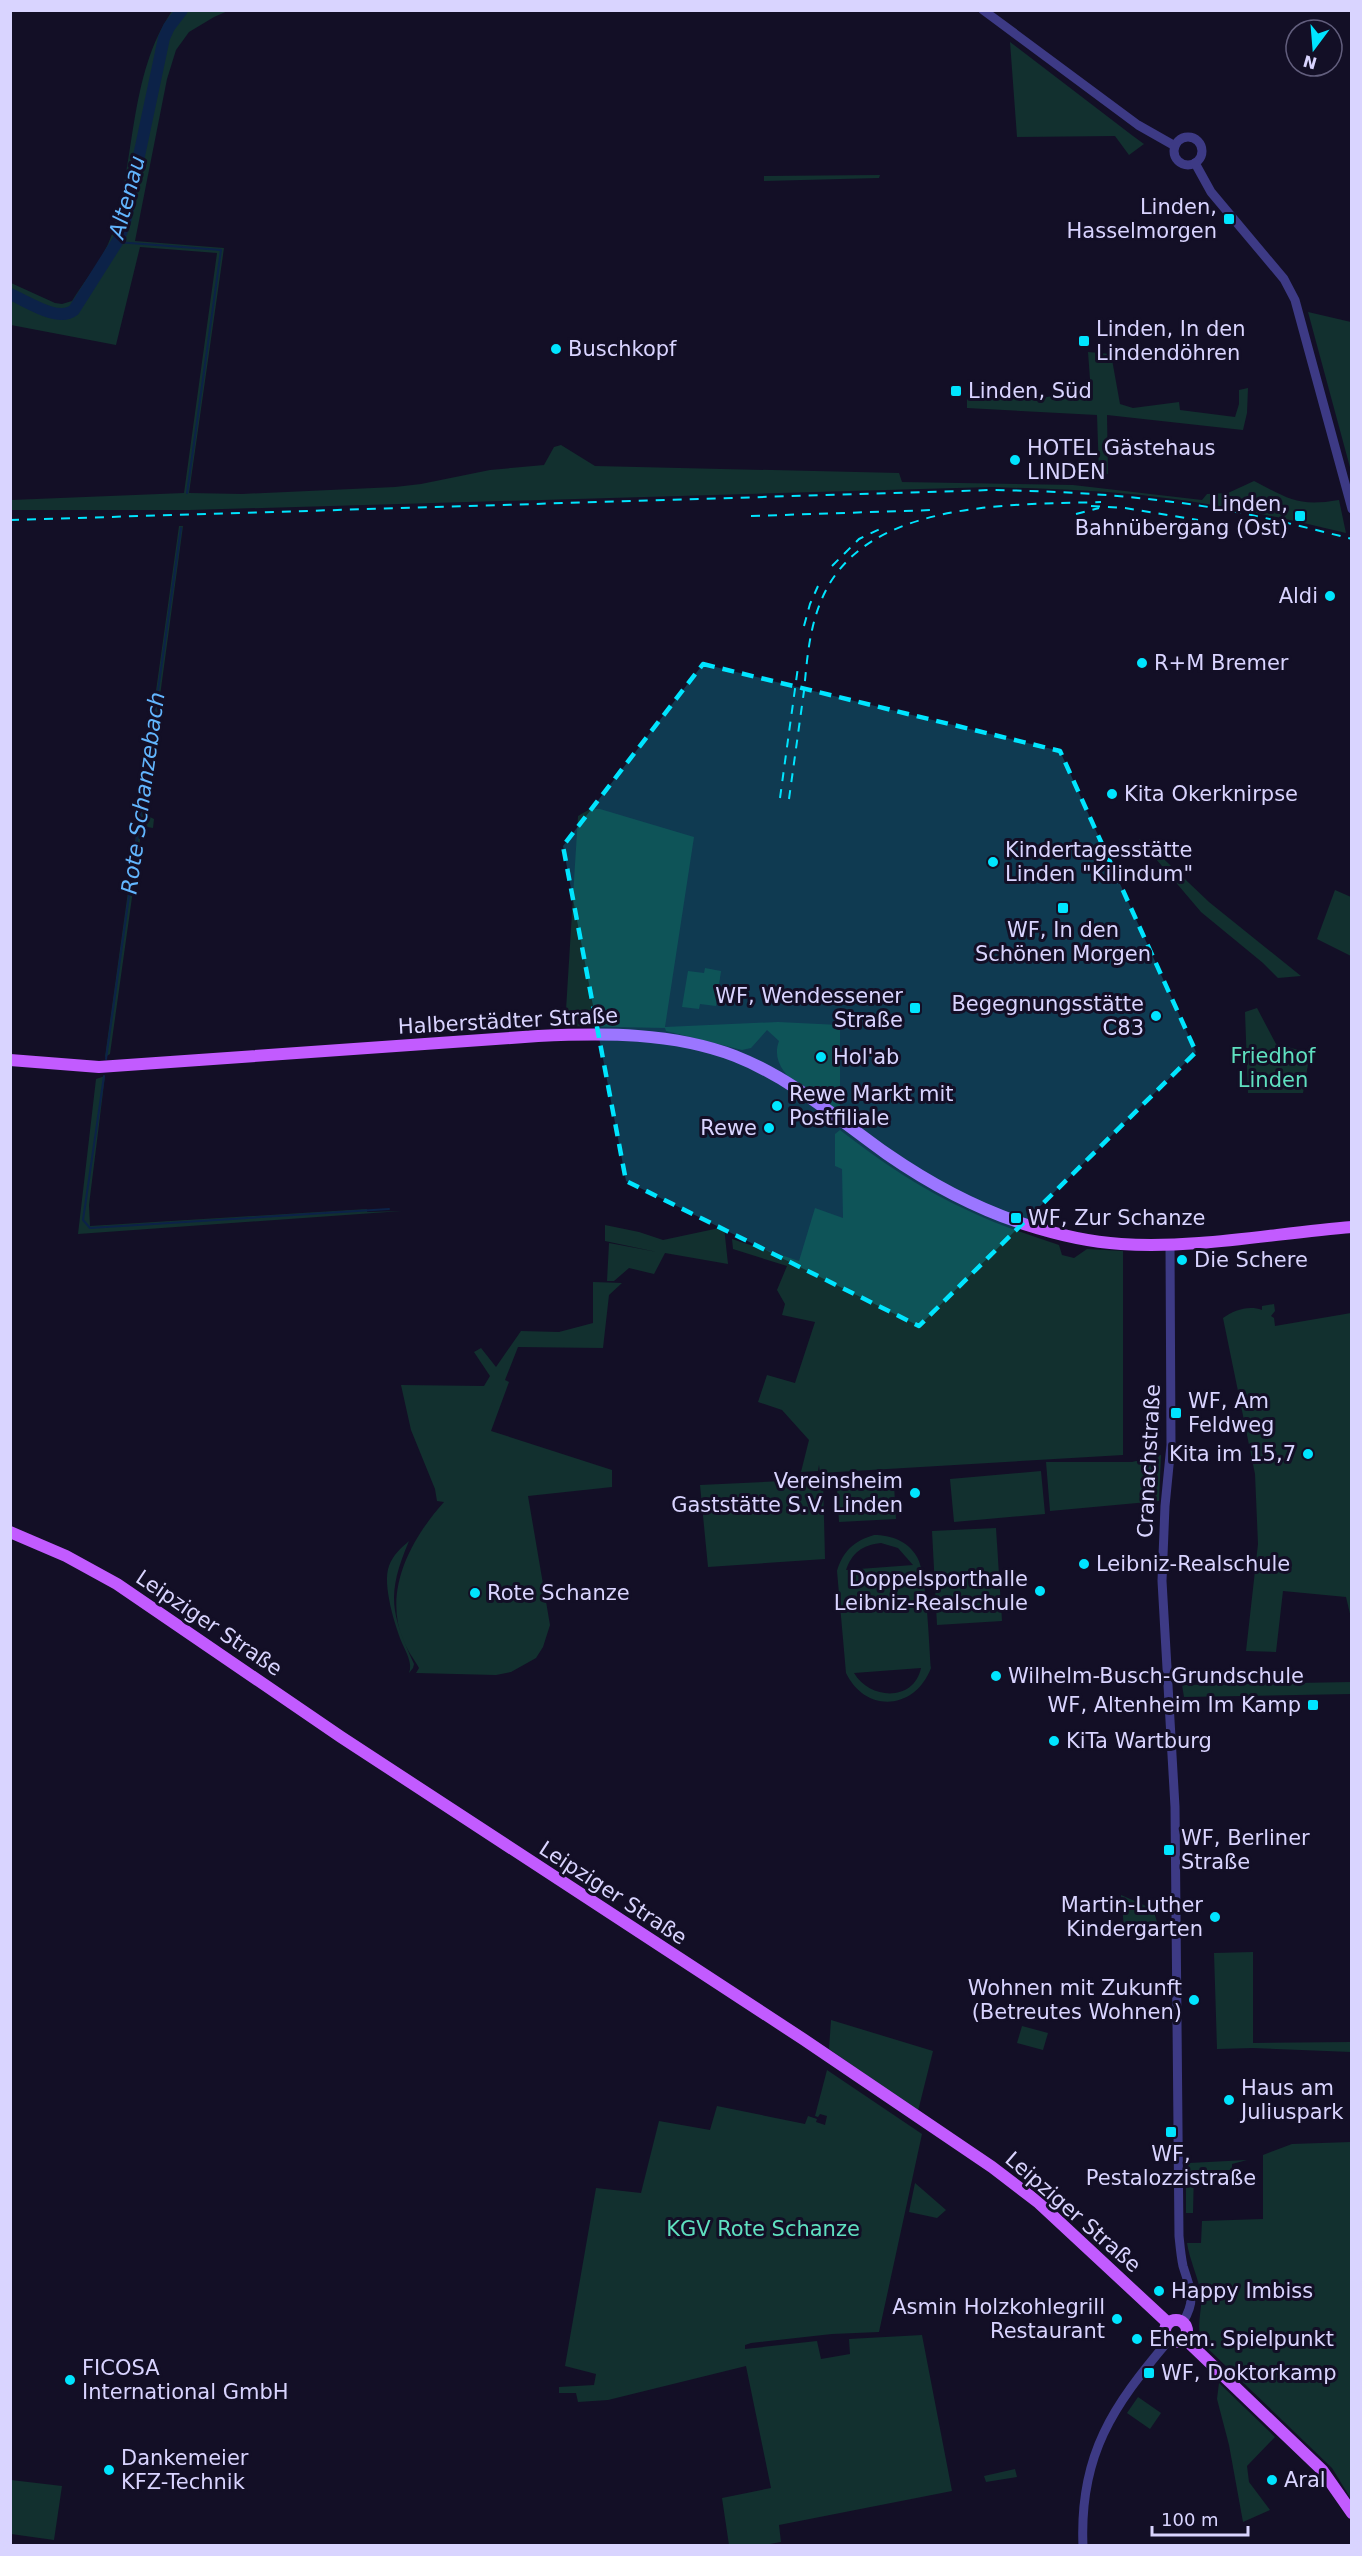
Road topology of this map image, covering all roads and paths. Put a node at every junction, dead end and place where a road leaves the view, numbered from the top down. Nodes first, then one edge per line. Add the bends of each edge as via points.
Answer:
1 (983, 10) edge
2 (1175, 146) junction
3 (1195, 163) junction
4 (1352, 509) edge
5 (10, 1060) edge
6 (1352, 1227) edge
7 (1170, 1244) junction
8 (10, 1532) edge
9 (1183, 2322) junction
10 (1168, 2323) junction
11 (1185, 2339) junction
12 (1169, 2340) junction
13 (1352, 2513) edge
14 (1083, 2546) edge

1 - 2 street via 1138,125
2 - 3 street via 1178,160
2 - 3 street via 1187,137 1199,142 1201,155
3 - 4 street via 1220,204 1278,272 1295,300
5 - 7 main road, Halberstädter Straße via 99,1067 566,1034 676,1040 757,1066 920,1176 992,1212 1042,1229 1098,1241
6 - 7 main road, Halberstädter Straße
7 - 9 street, Cranachstraße via 1171,1445 1162,1587 1174,1771 1179,2236 1192,2291 1190,2309
8 - 10 main road, Leipziger Straße via 117,1584 341,1737 992,2167 1039,2203
9 - 10 main road
9 - 11 main road
10 - 12 main road via 1165,2332
11 - 12 main road via 1177,2343
11 - 13 main road via 1322,2470
12 - 14 street via 1122,2398 1101,2435 1086,2484

